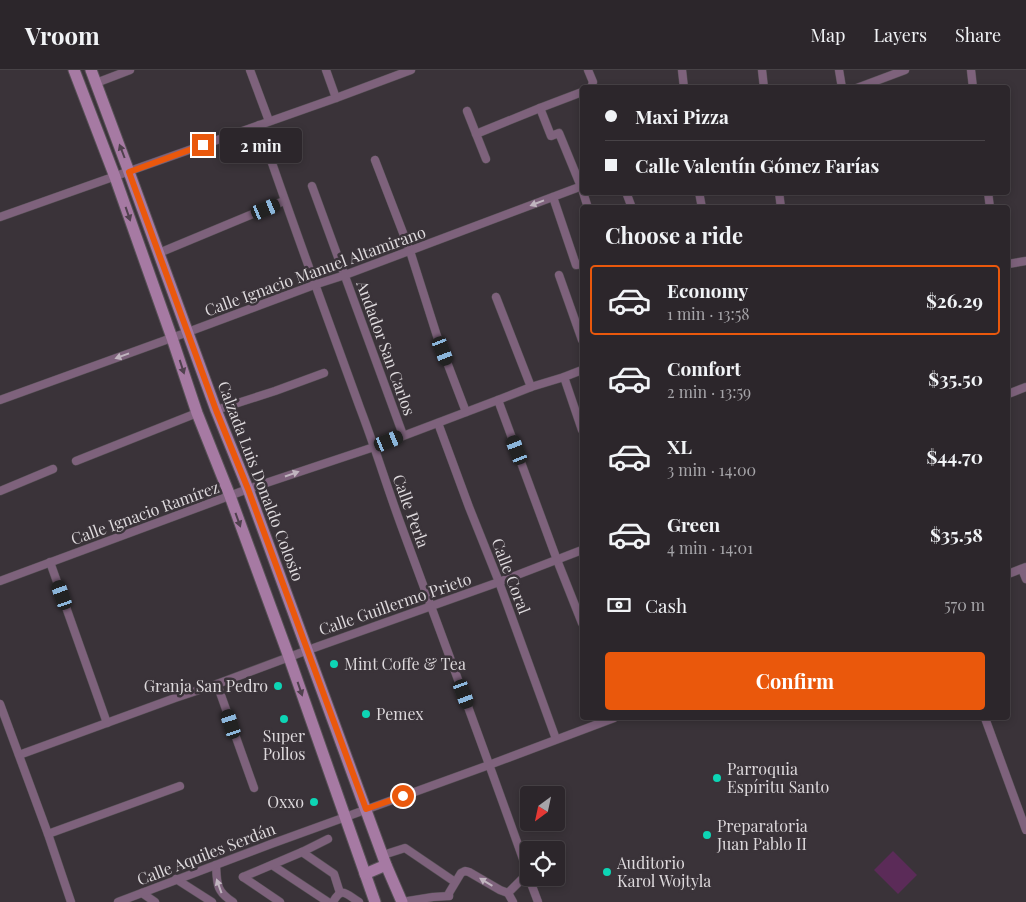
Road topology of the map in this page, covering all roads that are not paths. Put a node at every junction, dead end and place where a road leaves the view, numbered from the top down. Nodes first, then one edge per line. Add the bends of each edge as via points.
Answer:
1 (74, 70) edge
2 (90, 70) edge
3 (130, 70) edge
4 (250, 70) edge
5 (326, 70) edge
6 (411, 70) edge
7 (588, 70) edge
8 (682, 70) edge
9 (762, 70) edge
10 (839, 70) edge
11 (905, 70) edge
12 (971, 70) edge
13 (96, 83) junction
14 (592, 85) edge
15 (684, 85) edge
16 (764, 85) edge
17 (842, 85) edge
18 (864, 85) edge
19 (974, 85) edge
20 (580, 93) edge
21 (336, 98) junction
22 (540, 108) junction
23 (467, 110) dead end
24 (269, 121) junction
25 (259, 125) junction
26 (476, 134) junction
27 (486, 159) dead end
28 (375, 160) dead end
29 (129, 172) junction
30 (115, 177) junction
31 (580, 184) edge
32 (312, 186) dead end
33 (580, 190) edge
34 (554, 197) junction
35 (284, 202) junction
36 (0, 218) edge
37 (410, 251) junction
38 (159, 253) junction
39 (1026, 262) edge
40 (580, 264) edge
41 (1010, 264) edge
42 (345, 275) junction
43 (559, 275) dead end
44 (314, 285) junction
45 (496, 297) dead end
46 (188, 332) junction
47 (580, 334) edge
48 (172, 338) junction
49 (580, 371) edge
50 (324, 373) dead end
51 (564, 377) junction
52 (531, 386) junction
53 (1026, 387) edge
54 (1010, 393) edge
55 (0, 400) edge
56 (498, 400) junction
57 (216, 410) junction
58 (466, 412) junction
59 (197, 413) junction
60 (438, 423) junction
61 (580, 424) edge
62 (403, 435) junction
63 (374, 446) junction
64 (76, 461) dead end
65 (53, 470) dead end
66 (248, 489) junction
67 (0, 491) edge
68 (230, 496) junction
69 (580, 551) edge
70 (558, 560) junction
71 (50, 562) junction
72 (1024, 568) edge
73 (1010, 573) edge
74 (1026, 579) edge
75 (0, 581) edge
76 (499, 582) junction
77 (431, 606) junction
78 (580, 618) edge
79 (308, 650) junction
80 (289, 657) junction
81 (217, 684) junction
82 (0, 704) edge
83 (608, 720) edge
84 (986, 720) edge
85 (108, 723) junction
86 (556, 739) junction
87 (19, 756) junction
88 (489, 765) junction
89 (180, 786) dead end
90 (254, 788) dead end
91 (366, 809) junction
92 (346, 817) junction
93 (1026, 830) edge
94 (48, 834) junction
95 (328, 839) dead end
96 (520, 850) edge
97 (302, 852) junction
98 (384, 860) junction
99 (216, 865) junction
100 (272, 865) junction
101 (365, 874) junction
102 (176, 879) junction
103 (456, 882) junction
104 (520, 883) edge
105 (533, 886) edge
106 (340, 892) junction
107 (142, 893) junction
108 (508, 893) junction
109 (451, 899) edge
110 (71, 902) edge
111 (118, 902) edge
112 (155, 902) edge
113 (212, 902) edge
114 (233, 902) edge
115 (280, 902) edge
116 (328, 902) edge
117 (333, 902) edge
118 (359, 902) edge
119 (375, 902) edge
120 (402, 902) edge
121 (513, 902) edge
122 (538, 902) edge

1 - 30 main road
2 - 13 main road, Calzada Luis Donaldo Colosio
3 - 13 street
4 - 24 street
5 - 21 street
6 - 21 street
7 - 14 street
8 - 15 street
9 - 16 street
10 - 17 street
11 - 18 street
12 - 19 street
29 -> 13 main road, Calzada Luis Donaldo Colosio
20 - 22 street
21 - 24 street
22 - 26 street
22 - 31 street via 551,136 559,133
23 - 26 street
24 - 25 street
25 - 29 street
25 - 35 street, Calle Perla
26 - 27 street
28 - 37 street
29 - 30 street
29 - 38 main road, Calzada Luis Donaldo Colosio
30 - 36 street
30 -> 48 main road
32 - 42 street, Andador San Carlos
33 - 34 street, Calle Ignacio Manuel Altamirano
34 -> 37 street, Calle Ignacio Manuel Altamirano
34 - 40 street via 576,265
35 - 38 street
35 - 44 street, Calle Perla
37 - 42 street, Calle Ignacio Manuel Altamirano
37 - 58 street
38 - 46 main road, Calzada Luis Donaldo Colosio
39 - 41 street
42 - 44 street, Calle Ignacio Manuel Altamirano
42 - 62 street, Andador San Carlos
43 - 47 street
44 - 46 street, Calle Ignacio Manuel Altamirano
44 - 63 street, Calle Perla
45 - 52 street
46 - 48 street, Calle Ignacio Manuel Altamirano
46 - 57 main road, Calzada Luis Donaldo Colosio
48 -> 55 street, Calle Ignacio Manuel Altamirano
48 -> 59 main road
49 - 51 street, Calle Ignacio Ramírez
50 - 57 street
51 - 52 street, Calle Ignacio Ramírez
51 - 61 street
52 - 56 street, Calle Ignacio Ramírez
53 - 54 street
56 - 58 street, Calle Ignacio Ramírez
56 - 70 street
57 - 66 main road, Calzada Luis Donaldo Colosio
58 - 60 street, Calle Ignacio Ramírez
59 - 64 street
59 - 68 main road
60 - 62 street, Calle Ignacio Ramírez
60 - 76 street, Calle Coral
62 - 63 street, Calle Ignacio Ramírez
66 -> 63 street, Calle Ignacio Ramírez
63 - 77 street, Calle Perla
65 - 67 street
66 - 68 street, Calle Ignacio Ramírez
66 - 79 main road, Calzada Luis Donaldo Colosio
68 - 71 street, Calle Ignacio Ramírez
68 -> 80 main road
69 - 70 street, Calle Guillermo Prieto
70 - 76 street, Calle Guillermo Prieto
70 - 78 street
71 - 75 street, Calle Ignacio Ramírez
71 - 85 street
72 - 73 street
72 - 74 street
76 - 77 street, Calle Guillermo Prieto
76 - 86 street, Calle Coral
77 - 79 street, Calle Guillermo Prieto
77 - 88 street, Calle Perla
79 - 80 street, Calle Guillermo Prieto
79 - 91 main road, Calzada Luis Donaldo Colosio
80 - 81 street, Calle Guillermo Prieto
80 -> 92 main road
81 - 85 street, Calle Guillermo Prieto
81 - 90 street
82 - 87 street
83 - 86 street, Calle Aquiles Serdán
84 - 93 street
85 - 87 street, Calle Guillermo Prieto
86 - 88 street, Calle Aquiles Serdán
87 - 94 street
88 - 91 street, Calle Aquiles Serdán
88 - 96 street, Calle Perla
89 - 94 street
91 - 92 street, Calle Aquiles Serdán
91 - 98 main road, Calzada Luis Donaldo Colosio
92 - 99 street, Calle Aquiles Serdán
92 - 101 main road
94 - 110 street
95 - 97 street
97 - 100 street
97 - 106 street via 334,874
98 - 101 main road
98 - 103 street via 405,848
98 - 120 main road, Calzada Luis Donaldo Colosio
99 - 102 street, Calle Aquiles Serdán
114 -> 99 street via 219,890
100 - 115 street via 243,877
100 - 116 street
101 - 119 main road
102 - 107 street, Calle Aquiles Serdán
102 - 113 street
108 -> 103 street via 470,872 461,873
103 - 109 street via 449,893
104 - 108 street
105 - 122 street, Calle Perla
106 - 117 street
106 - 118 street
107 - 111 street, Calle Aquiles Serdán
107 - 112 street
108 - 121 street
109 - 120 street

